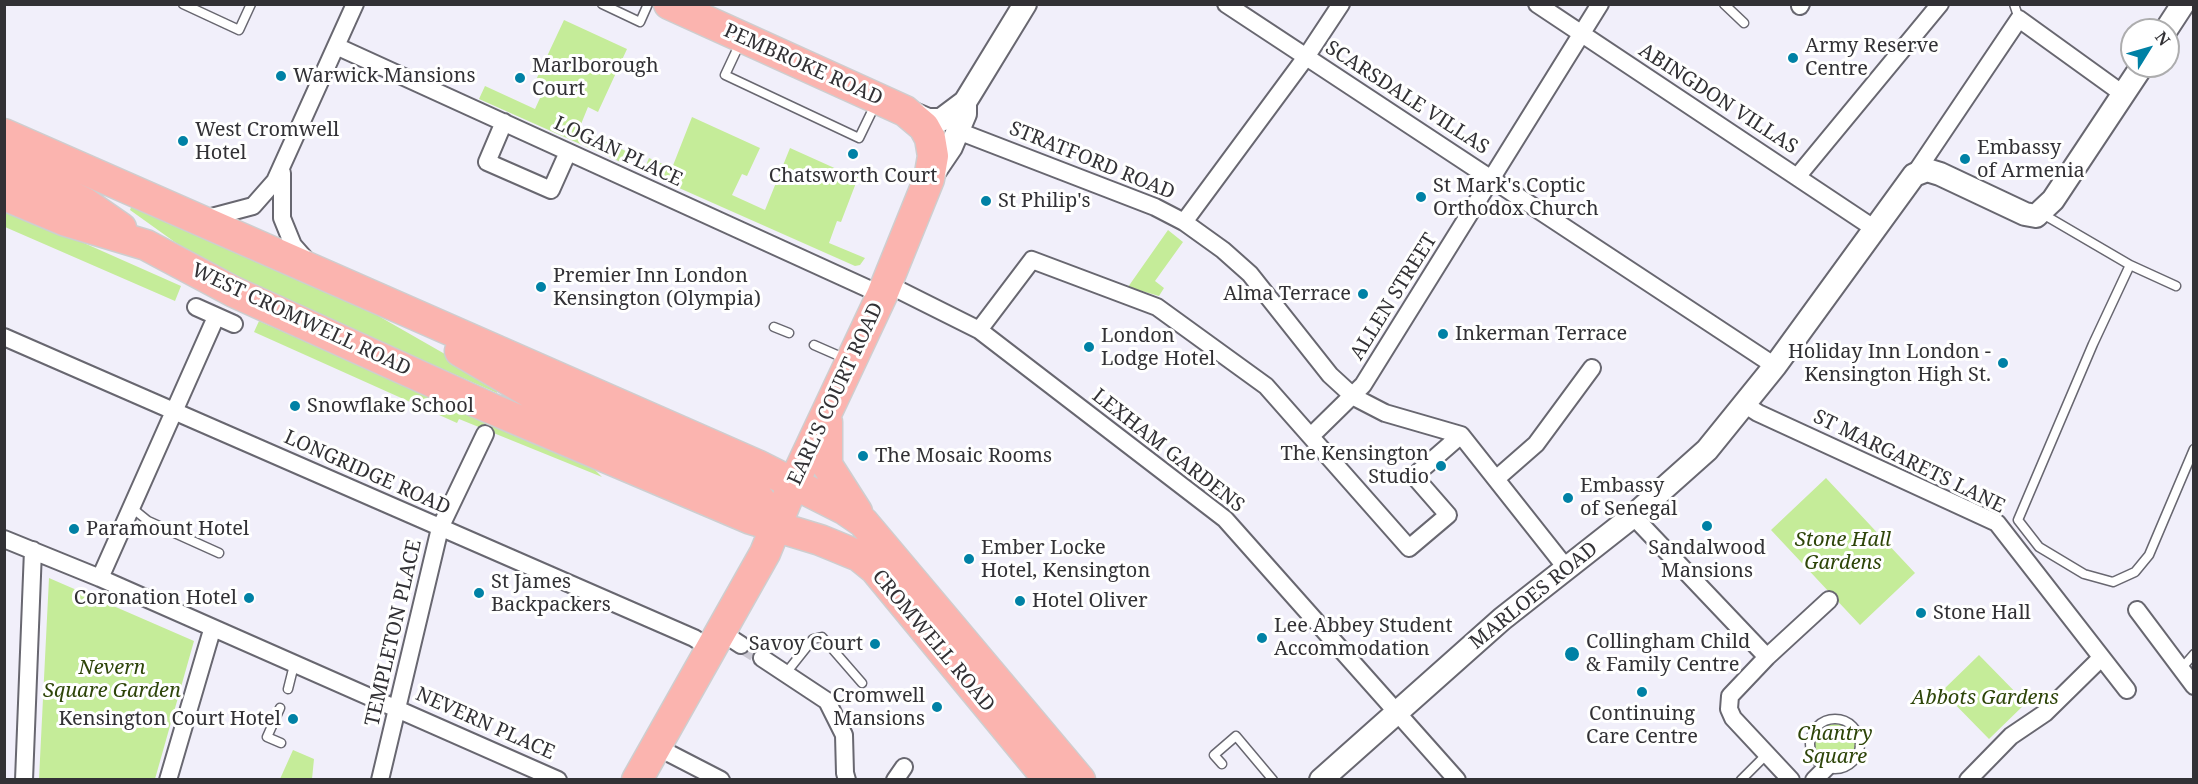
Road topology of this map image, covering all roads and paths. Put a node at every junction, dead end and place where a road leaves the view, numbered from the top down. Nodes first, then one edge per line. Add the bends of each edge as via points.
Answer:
1 (183, 4) edge
2 (251, 4) edge
3 (355, 4) edge
4 (602, 4) edge
5 (648, 4) edge
6 (669, 4) edge
7 (1025, 4) edge
8 (1226, 4) edge
9 (1341, 4) edge
10 (1537, 4) edge
11 (1600, 4) edge
12 (1724, 4) edge
13 (1940, 4) edge
14 (2184, 4) edge
15 (2017, 12) edge
16 (2174, 18) edge
17 (1744, 23) dead end
18 (1581, 34) junction
19 (743, 37) junction
20 (336, 46) junction
21 (1306, 57) junction
22 (2134, 78) edge
23 (2123, 94) junction
24 (878, 99) junction
25 (966, 102) junction
26 (905, 111) junction
27 (504, 122) junction
28 (958, 131) junction
29 (4, 134) edge
30 (568, 152) junction
31 (4, 164) edge
32 (283, 169) junction
33 (1914, 175) junction
34 (1797, 177) junction
35 (929, 179) junction
36 (1492, 180) junction
37 (4, 195) edge
38 (2041, 213) junction
39 (201, 220) junction
40 (1184, 222) junction
41 (1875, 229) junction
42 (146, 245) junction
43 (2130, 265) junction
44 (319, 272) junction
45 (2176, 286) dead end
46 (358, 289) junction
47 (884, 290) junction
48 (196, 307) dead end
49 (216, 316) junction
50 (234, 324) dead end
51 (774, 327) dead end
52 (979, 330) junction
53 (789, 333) dead end
54 (4, 337) edge
55 (814, 345) dead end
56 (852, 361) junction
57 (1775, 366) junction
58 (1592, 368) dead end
59 (1354, 397) junction
60 (1744, 404) junction
61 (174, 410) junction
62 (828, 411) junction
63 (485, 434) dead end
64 (1461, 435) junction
65 (1311, 436) junction
66 (2193, 449) edge
67 (1496, 479) junction
68 (794, 482) junction
69 (132, 508) junction
70 (727, 509) joint
71 (1632, 516) junction
72 (771, 518) junction
73 (863, 522) junction
74 (440, 528) junction
75 (4, 539) edge
76 (33, 550) junction
77 (219, 554) dead end
78 (1567, 569) junction
79 (100, 578) junction
80 (1829, 600) dead end
81 (2137, 610) dead end
82 (213, 630) junction
83 (724, 642) junction
84 (2193, 654) edge
85 (1767, 657) junction
86 (762, 658) tunnel mouth
87 (2101, 658) junction
88 (294, 665) junction
89 (2181, 669) junction
90 (786, 673) junction
91 (862, 683) dead end
92 (2193, 686) edge
93 (288, 689) dead end
94 (2127, 690) dead end
95 (280, 708) dead end
96 (399, 708) junction
97 (1397, 711) junction
98 (281, 743) dead end
99 (655, 746) junction
100 (1767, 754) junction
101 (1222, 764) dead end
102 (1827, 767) junction
103 (24, 780) edge
104 (168, 780) edge
105 (380, 780) edge
106 (558, 780) edge
107 (637, 780) edge
108 (721, 780) edge
109 (847, 780) edge
110 (1049, 780) edge
111 (1080, 780) edge
112 (1273, 780) edge
113 (1321, 780) edge
114 (1457, 780) edge
115 (1741, 780) edge
116 (1791, 780) edge
117 (1814, 780) edge
118 (1968, 780) edge

1 - 2 lane via 238,30
3 - 20 street
4 - 5 lane via 640,22
6 - 19 highway, PEMBROKE ROAD
7 - 25 street, EARL'S COURT ROAD
8 - 21 street, SCARSDALE VILLAS
9 - 21 street
10 - 18 street, ABINGDON VILLAS
11 - 18 street, ALLEN STREET
12 - 17 lane
13 - 34 street
14 - 16 street
15 - 23 street
15 - 33 street
18 - 34 street, ABINGDON VILLAS
18 - 36 street, ALLEN STREET
19 - 24 highway, PEMBROKE ROAD
19 - 24 lane via 725,75 859,138
20 - 27 street, LOGAN PLACE
20 - 32 street
21 - 36 street, SCARSDALE VILLAS
21 - 40 street
22 - 23 street
23 - 38 street
24 - 26 highway, PEMBROKE ROAD
25 - 26 street, PEMBROKE ROAD via 941,120 928,120
25 - 28 street, EARL'S COURT ROAD
26 - 35 highway, PEMBROKE ROAD via 924,127 930,138 933,156
27 - 30 street, LOGAN PLACE
27 - 30 street via 487,162 551,190
28 - 35 street, EARL'S COURT ROAD
28 - 40 street, STRATFORD ROAD via 1124,193
29 - 39 highway
30 - 47 street, LOGAN PLACE
31 - 42 highway via 85,203
32 - 39 street via 253,206
32 - 44 street via 280,206 286,232
33 - 38 street via 1927,170 1936,172 2025,214
33 - 41 street, MARLOES ROAD
34 - 41 street, ABINGDON VILLAS
35 - 47 highway, EARL'S COURT ROAD
36 - 57 street, SCARSDALE VILLAS
36 - 59 street, ALLEN STREET
37 - 42 highway, WEST CROMWELL ROAD via 66,221
38 - 43 lane
39 - 44 highway
40 - 59 street, STRATFORD ROAD via 1250,274 1329,375
41 - 57 street, MARLOES ROAD
42 - 70 highway, WEST CROMWELL ROAD via 234,292 489,408
43 - 45 lane
43 - 66 lane via 2018,520 2039,547 2084,574 2113,582 2135,572 2149,555
44 - 46 highway
46 - 68 highway
46 - 72 highway via 536,396 735,482 753,493
47 - 52 street, LEXHAM GARDENS
47 - 56 highway, EARL'S COURT ROAD
48 - 49 street
49 - 50 street
49 - 61 street
51 - 53 lane
52 - 65 street via 1032,260 1157,308 1266,386
52 - 97 street, LEXHAM GARDENS via 1225,519
54 - 61 street, LONGRIDGE ROAD
55 - 56 lane
56 - 62 highway, EARL'S COURT ROAD
57 - 60 street, MARLOES ROAD
58 - 67 street via 1536,444
59 - 64 street, STRATFORD ROAD via 1385,413
59 - 65 street, ALLEN STREET
60 - 71 street, MARLOES ROAD via 1707,450
60 - 87 street, ST MARGARETS LANE via 1997,523
61 - 69 street
61 - 74 street, LONGRIDGE ROAD
62 - 68 highway, EARL'S COURT ROAD
62 - 73 highway via 827,465
63 - 74 street, TEMPLETON PLACE
64 - 65 street via 1414,476 1448,515 1409,548
64 - 67 street
67 - 78 street
68 - 72 highway, EARL'S COURT ROAD
68 - 73 highway, CROMWELL ROAD
69 - 77 lane via 148,521
69 - 79 street
70 - 72 highway, CROMWELL ROAD
71 - 78 street, MARLOES ROAD
71 - 85 street
72 - 83 highway, EARL'S COURT ROAD
72 - 110 highway, CROMWELL ROAD via 842,548 875,569
73 - 111 highway, CROMWELL ROAD
74 - 83 street, LONGRIDGE ROAD via 694,638
74 - 96 street, TEMPLETON PLACE
75 - 76 street, NEVERN PLACE
76 - 79 street, NEVERN PLACE
76 - 103 street
78 - 97 street, MARLOES ROAD via 1502,619
79 - 82 street, NEVERN PLACE
80 - 85 street
81 - 89 street
82 - 88 street, NEVERN PLACE
82 - 104 street
83 - 99 highway, EARL'S COURT ROAD
84 - 89 lane
85 - 100 street via 1730,696 1729,709
86 - 90 street
87 - 94 street, ST MARGARETS LANE
87 - 118 street via 2045,713 2011,736
88 - 93 lane
88 - 96 street, NEVERN PLACE
89 - 92 street
90 - 91 lane via 813,639 822,637
90 - 109 street via 827,701 838,718 844,735
95 - 98 lane via 267,737
96 - 105 street, TEMPLETON PLACE
96 - 106 street, NEVERN PLACE
97 - 113 street, MARLOES ROAD
97 - 114 street, LEXHAM GARDENS
99 - 107 highway, EARL'S COURT ROAD
99 - 108 street
100 - 115 lane
100 - 116 street
101 - 112 lane via 1214,754 1236,736
102 - 102 lane via 1847,766 1857,756 1858,734 1846,722 1831,719 1814,731 1812,752
102 - 117 street

